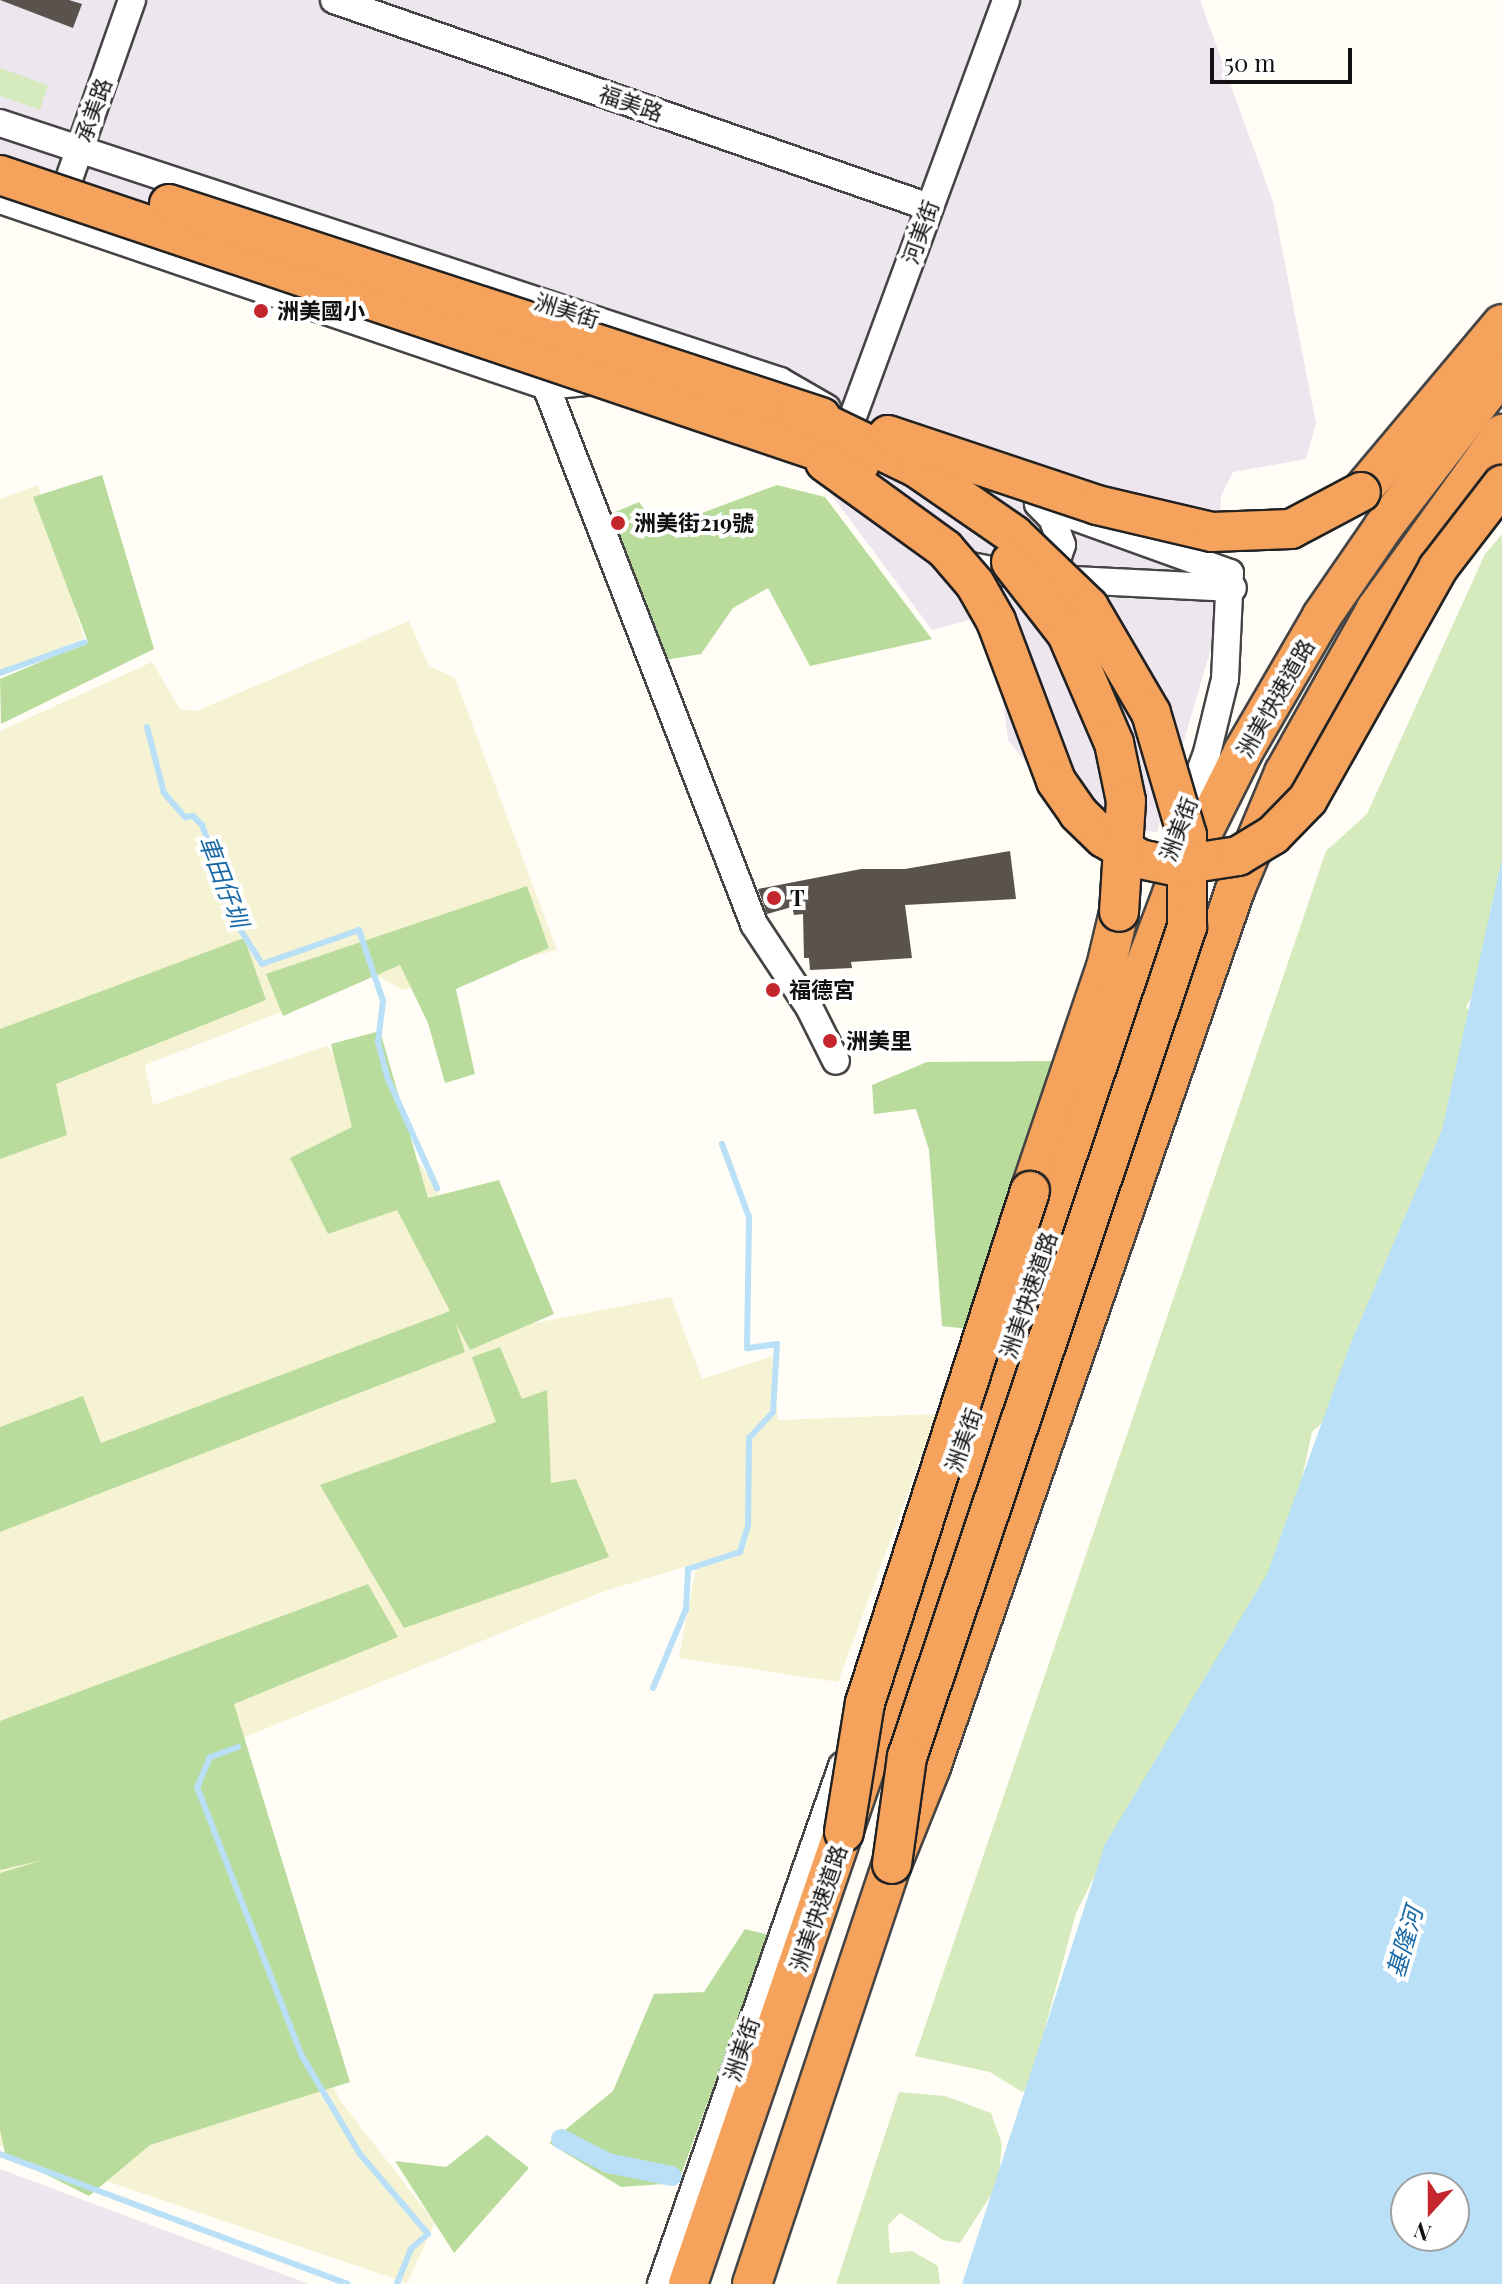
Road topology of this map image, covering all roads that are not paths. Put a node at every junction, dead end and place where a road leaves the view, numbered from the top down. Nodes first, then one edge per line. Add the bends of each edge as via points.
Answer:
1 (132, 0) edge
2 (334, 0) edge
3 (1006, 0) edge
4 (0, 123) edge
5 (79, 149) junction
6 (0, 150) edge
7 (0, 175) edge
8 (0, 200) edge
9 (929, 207) junction
10 (55, 220) junction
11 (1502, 324) edge
12 (1502, 373) edge
13 (546, 386) junction
14 (793, 425) junction
15 (849, 427) junction
16 (1502, 434) edge
17 (836, 464) junction
18 (1502, 485) edge
19 (1038, 504) junction
20 (1034, 578) junction
21 (1233, 588) junction
22 (836, 1061) dead end
23 (844, 1832) junction
24 (892, 1864) junction
25 (756, 2088) junction
26 (783, 2185) junction
27 (661, 2284) edge
28 (688, 2284) edge
29 (713, 2284) edge
30 (737, 2284) edge
31 (752, 2284) edge

1 - 5 street, 承美路
2 - 9 street, 福美路
3 - 9 street, 河美街
4 - 5 street, 洲美街
5 - 10 street, 承美路
5 - 15 street, 洲美街 via 780,381
6 - 14 highway, bridge
7 - 14 highway, bridge
8 - 10 street
9 - 15 street, 河美街
10 - 13 street
11 - 14 highway, bridge via 1361,492 1291,529 1255,534 1171,525 922,444
12 - 23 highway, 洲美快速道路, bridge via 1322,616 1243,752 1172,894 1099,1087
13 - 17 street via 641,382 687,392 768,423
13 - 22 street via 754,924 809,1007
14 - 18 highway, bridge via 945,549 975,584 996,621 1056,781 1078,813 1104,838 1140,859 1174,866 1238,856 1273,835 1308,799 1438,568
14 - 23 highway, bridge via 915,489 1008,558 1067,634 1114,743 1126,801 1119,912 1106,967 865,1703
14 - 24 highway, bridge via 917,468 1014,535 1089,607 1151,713 1187,835 1187,927 907,1757
15 - 17 street, 河美街
15 - 19 street, 洲美街 via 895,455
16 - 24 highway, 洲美快速道路, bridge via 1376,609 1284,773 1247,861 931,1767
17 - 20 street via 906,534 942,558
19 - 20 street via 1052,518 1062,545 1047,572
19 - 21 street, 洲美街 via 1216,564 1230,573
20 - 21 street
21 - 27 street, 洲美街 via 1225,679 1207,753 987,1375 781,1932
23 - 25 highway, 洲美快速道路
24 - 26 highway, 洲美快速道路
25 - 28 highway, 洲美快速道路
25 - 29 highway via 727,2244
26 - 30 highway
26 - 31 highway, 洲美快速道路

